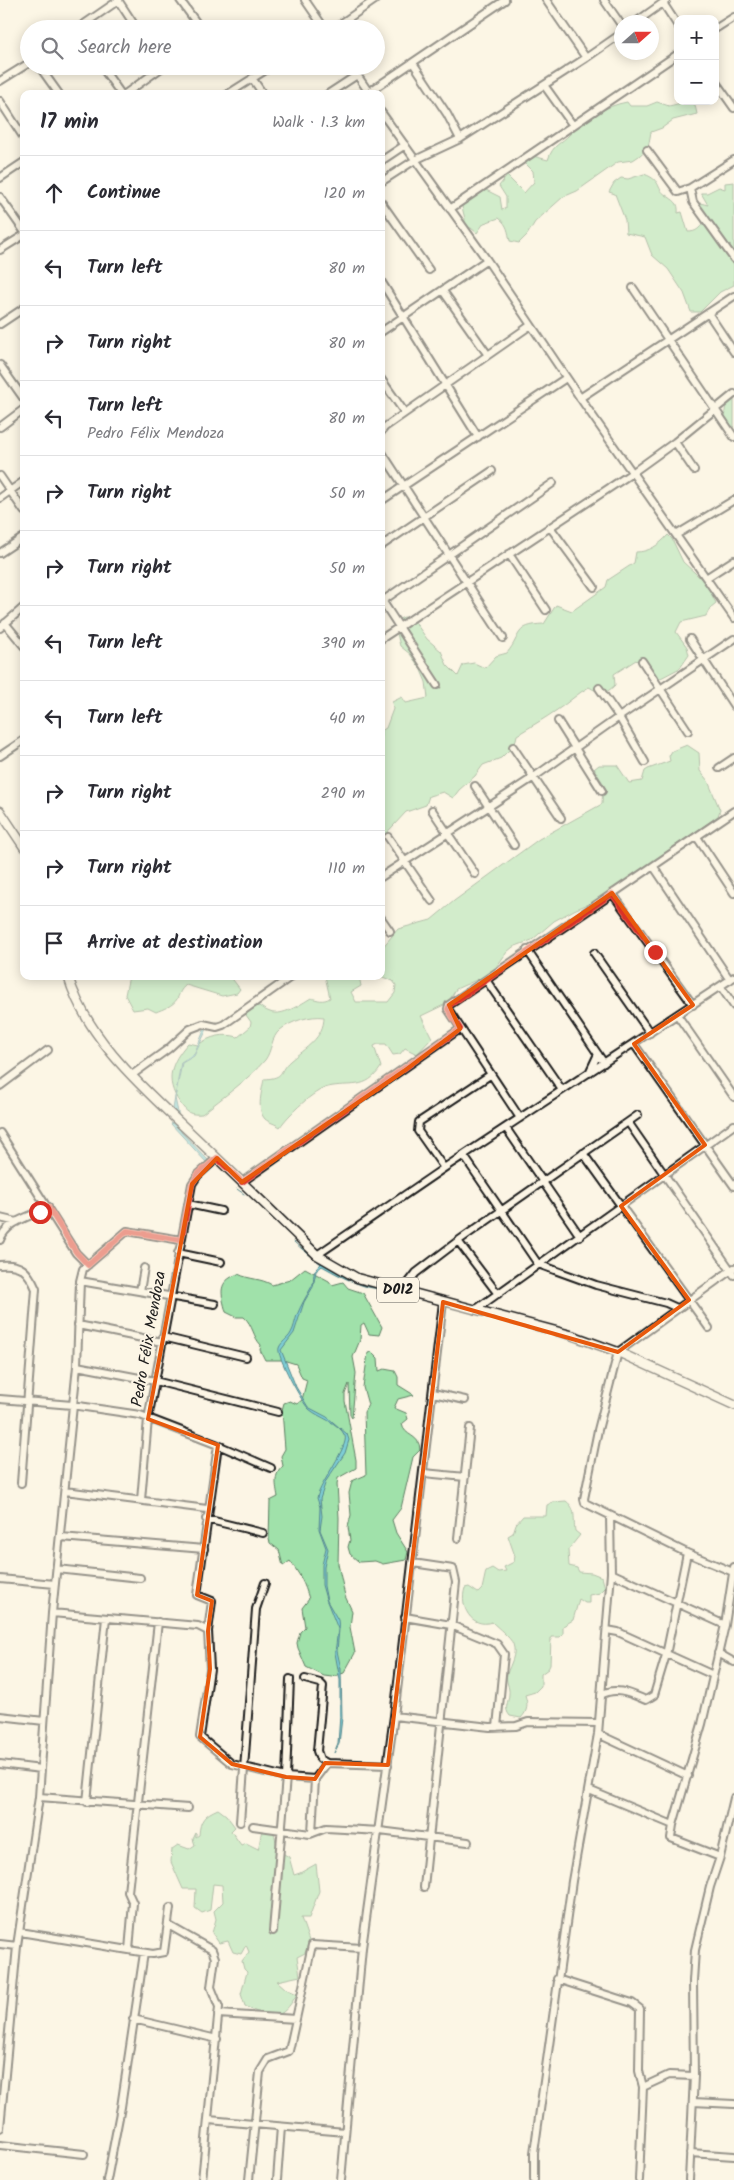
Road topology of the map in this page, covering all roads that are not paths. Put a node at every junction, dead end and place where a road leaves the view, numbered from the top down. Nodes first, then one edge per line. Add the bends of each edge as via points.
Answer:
1 (119, 0) edge
2 (180, 0) edge
3 (305, 0) edge
4 (375, 0) edge
5 (506, 0) edge
6 (546, 0) edge
7 (604, 0) edge
8 (665, 2) edge
9 (614, 15) edge
10 (646, 15) edge
11 (674, 19) edge
12 (90, 20) edge
13 (131, 20) edge
14 (194, 20) edge
15 (317, 20) edge
16 (346, 20) edge
17 (733, 20) edge
18 (719, 27) edge
19 (614, 38) edge
20 (674, 57) edge
21 (586, 58) junction
22 (413, 63) junction
23 (20, 69) edge
24 (45, 75) edge
25 (107, 75) edge
26 (151, 75) edge
27 (257, 75) edge
28 (357, 75) joint
29 (252, 78) junction
30 (0, 82) edge
31 (544, 85) junction
32 (719, 87) edge
33 (55, 90) edge
34 (118, 90) edge
35 (131, 90) edge
36 (234, 90) edge
37 (260, 90) edge
38 (334, 90) edge
39 (368, 90) edge
40 (374, 90) edge
41 (0, 101) edge
42 (734, 108) edge
43 (385, 117) edge
44 (572, 124) junction
45 (20, 132) edge
46 (460, 138) junction
47 (406, 145) junction
48 (647, 150) dead end
49 (385, 158) edge
50 (415, 160) junction
51 (734, 160) edge
52 (20, 165) edge
53 (0, 178) edge
54 (385, 179) edge
55 (690, 188) junction
56 (0, 197) edge
57 (385, 208) edge
58 (450, 209) junction
59 (20, 227) edge
60 (20, 236) edge
61 (0, 250) edge
62 (734, 259) edge
63 (487, 260) junction
64 (429, 270) dead end
65 (385, 287) edge
66 (633, 288) dead end
67 (443, 290) junction
68 (734, 296) edge
69 (20, 313) edge
70 (708, 313) junction
71 (404, 316) junction
72 (0, 324) edge
73 (530, 325) junction
74 (385, 329) edge
75 (668, 339) junction
76 (734, 352) edge
77 (488, 355) junction
78 (0, 366) edge
79 (566, 378) junction
80 (446, 384) junction
81 (385, 385) edge
82 (20, 394) edge
83 (734, 394) edge
84 (580, 398) junction
85 (714, 409) junction
86 (20, 412) edge
87 (405, 413) junction
88 (0, 426) edge
89 (385, 427) edge
90 (734, 437) edge
91 (478, 438) junction
92 (675, 442) junction
93 (385, 458) edge
94 (694, 470) dead end
95 (492, 471) dead end
96 (632, 473) junction
97 (0, 476) edge
98 (553, 483) dead end
99 (20, 484) edge
100 (403, 487) junction
101 (11, 490) junction
102 (0, 498) edge
103 (385, 498) edge
104 (734, 500) edge
105 (20, 505) edge
106 (424, 518) junction
107 (550, 527) junction
108 (676, 535) junction
109 (20, 540) edge
110 (385, 543) edge
111 (0, 553) edge
112 (509, 554) junction
113 (450, 555) junction
114 (734, 560) edge
115 (706, 578) junction
116 (466, 582) junction
117 (594, 587) dead end
118 (385, 598) edge
119 (385, 605) edge
120 (20, 610) edge
121 (546, 610) dead end
122 (734, 618) edge
123 (2, 626) edge
124 (399, 626) junction
125 (385, 636) edge
126 (503, 638) dead end
127 (690, 639) dead end
128 (734, 639) edge
129 (20, 642) edge
130 (642, 661) dead end
131 (704, 661) junction
132 (436, 685) dead end
133 (599, 688) dead end
134 (661, 690) junction
135 (734, 706) edge
136 (619, 717) junction
137 (558, 721) dead end
138 (688, 731) dead end
139 (20, 743) edge
140 (513, 747) dead end
141 (575, 747) junction
142 (0, 756) edge
143 (734, 758) edge
144 (645, 762) dead end
145 (719, 768) dead end
146 (534, 777) junction
147 (475, 786) dead end
148 (602, 791) dead end
149 (489, 805) junction
150 (0, 810) edge
151 (432, 810) dead end
152 (734, 810) edge
153 (562, 818) dead end
154 (447, 833) junction
155 (697, 837) junction
156 (20, 838) edge
157 (388, 838) dead end
158 (514, 845) dead end
159 (404, 861) junction
160 (654, 866) junction
161 (385, 874) edge
162 (475, 874) dead end
163 (734, 893) edge
164 (612, 894) junction
165 (432, 901) dead end
166 (385, 924) edge
167 (390, 931) dead end
168 (527, 950) junction
169 (594, 953) dead end
170 (732, 979) edge
171 (70, 980) edge
172 (286, 980) edge
173 (486, 980) junction
174 (721, 986) junction
175 (693, 1006) junction
176 (734, 1006) edge
177 (678, 1016) junction
178 (460, 1029) junction
179 (650, 1033) junction
180 (634, 1044) junction
181 (48, 1050) dead end
182 (598, 1054) junction
183 (604, 1063) junction
184 (588, 1074) junction
185 (132, 1075) junction
186 (490, 1075) junction
187 (0, 1086) edge
188 (562, 1090) junction
189 (734, 1097) edge
190 (638, 1115) dead end
191 (520, 1118) junction
192 (628, 1122) junction
193 (734, 1125) edge
194 (506, 1128) junction
195 (0, 1133) edge
196 (705, 1145) junction
197 (583, 1153) junction
198 (464, 1156) junction
199 (217, 1158) junction
200 (444, 1168) junction
201 (664, 1174) junction
202 (542, 1181) junction
203 (242, 1182) junction
204 (734, 1186) edge
205 (188, 1204) junction
206 (621, 1206) junction
207 (48, 1207) junction
208 (502, 1210) junction
209 (221, 1211) dead end
210 (0, 1218) edge
211 (17, 1222) junction
212 (580, 1236) junction
213 (0, 1240) edge
214 (181, 1240) junction
215 (458, 1241) junction
216 (178, 1253) junction
217 (318, 1255) junction
218 (221, 1262) dead end
219 (538, 1264) junction
220 (0, 1265) edge
221 (88, 1265) junction
222 (144, 1268) dead end
223 (733, 1271) edge
224 (80, 1281) junction
225 (140, 1291) junction
226 (402, 1291) junction
227 (498, 1294) junction
228 (170, 1296) junction
229 (689, 1300) junction
230 (443, 1302) junction
231 (216, 1304) dead end
232 (677, 1308) junction
233 (475, 1310) junction
234 (78, 1324) junction
235 (709, 1328) dead end
236 (162, 1340) junction
237 (618, 1352) junction
238 (246, 1357) dead end
239 (76, 1366) junction
240 (155, 1381) junction
241 (433, 1394) junction
242 (0, 1399) edge
243 (465, 1400) dead end
244 (27, 1402) junction
245 (72, 1405) junction
246 (734, 1405) edge
247 (278, 1412) dead end
248 (148, 1419) junction
249 (470, 1428) dead end
250 (218, 1444) junction
251 (271, 1468) dead end
252 (424, 1473) junction
253 (465, 1477) junction
254 (21, 1484) dead end
255 (65, 1491) junction
256 (141, 1500) junction
257 (207, 1509) junction
258 (610, 1516) junction
259 (206, 1519) junction
260 (264, 1533) dead end
261 (61, 1537) junction
262 (458, 1538) dead end
263 (204, 1549) junction
264 (688, 1553) junction
265 (412, 1563) junction
266 (57, 1569) junction
267 (734, 1569) edge
268 (611, 1573) junction
269 (140, 1578) dead end
270 (0, 1579) edge
271 (265, 1583) dead end
272 (55, 1584) junction
273 (677, 1603) junction
274 (52, 1613) junction
275 (406, 1617) junction
276 (106, 1618) junction
277 (158, 1622) junction
278 (451, 1625) junction
279 (725, 1625) junction
280 (607, 1630) junction
281 (208, 1631) junction
282 (718, 1653) junction
283 (666, 1655) junction
284 (734, 1662) edge
285 (712, 1675) junction
286 (290, 1679) dead end
287 (305, 1679) dead end
288 (601, 1695) junction
289 (0, 1716) edge
290 (394, 1716) junction
291 (442, 1720) junction
292 (44, 1721) junction
293 (598, 1723) junction
294 (497, 1727) junction
295 (598, 1734) junction
296 (327, 1763) junction
297 (0, 1764) edge
298 (388, 1765) junction
299 (244, 1768) junction
300 (41, 1769) junction
301 (688, 1776) junction
302 (286, 1777) junction
303 (315, 1779) junction
304 (588, 1790) junction
305 (39, 1797) junction
306 (734, 1798) edge
307 (87, 1802) junction
308 (137, 1806) junction
309 (188, 1808) dead end
310 (240, 1822) dead end
311 (673, 1824) junction
312 (253, 1826) dead end
313 (282, 1830) junction
314 (380, 1831) junction
315 (312, 1833) junction
316 (429, 1836) junction
317 (468, 1842) dead end
318 (720, 1856) junction
319 (424, 1887) dead end
320 (170, 1908) dead end
321 (168, 1925) junction
322 (272, 1931) dead end
323 (20, 1932) junction
324 (0, 1944) edge
325 (17, 1946) junction
326 (362, 1948) junction
327 (129, 1950) junction
328 (144, 1953) junction
329 (557, 1979) junction
330 (218, 2014) junction
331 (133, 2019) junction
332 (296, 2019) junction
333 (217, 2039) junction
334 (694, 2076) junction
335 (643, 2087) junction
336 (692, 2102) junction
337 (734, 2104) edge
338 (209, 2120) junction
339 (255, 2125) junction
340 (281, 2127) junction
341 (0, 2128) edge
342 (345, 2132) junction
343 (0, 2145) edge
344 (690, 2153) junction
345 (84, 2154) dead end
346 (734, 2156) edge
347 (107, 2180) edge
348 (202, 2180) edge
349 (250, 2180) edge
350 (277, 2180) edge
351 (341, 2180) edge
352 (534, 2180) edge
353 (639, 2180) edge
354 (689, 2180) edge

1 - 12 street
1 - 13 street
2 - 14 street
3 - 15 street
4 - 16 street
5 - 22 street
6 - 21 street
7 - 9 street
8 - 10 street
8 - 11 street
17 - 18 street
19 - 21 street
20 - 44 street
21 - 31 street
22 - 40 street
22 - 46 street
23 - 30 street
24 - 33 street
25 - 34 street
26 - 35 street
27 - 29 street
28 - 38 street
28 - 39 street
29 - 36 street
29 - 37 street
31 - 44 street
31 - 46 street
32 - 42 street
41 - 45 street
43 - 47 street
44 - 58 street
46 - 50 street
47 - 49 street
47 - 50 street
48 - 55 street via 676,191
50 - 54 street
50 - 58 street
51 - 55 street
52 - 53 street
55 - 62 street via 693,202
56 - 59 street
57 - 64 street
58 - 63 street
60 - 61 street
63 - 67 street
63 - 73 street
65 - 71 street
66 - 75 street
67 - 71 street
67 - 77 street
68 - 70 street
69 - 72 street
70 - 75 street
70 - 76 street
71 - 74 street
71 - 80 street
73 - 77 street
73 - 79 street
75 - 84 street
75 - 85 street
77 - 80 street
78 - 82 street
79 - 84 street
79 - 91 street
80 - 87 street
80 - 91 street
81 - 87 street
83 - 85 street
84 - 96 street
85 - 90 street
85 - 92 street
86 - 88 street
87 - 89 street
91 - 100 street
92 - 94 street
92 - 96 street
93 - 100 street
95 - 106 street
96 - 107 street
96 - 108 street
97 - 101 street
98 - 113 street
99 - 101 street
100 - 103 street
100 - 106 street
101 - 102 street
101 - 105 street
104 - 108 street
106 - 110 street
106 - 113 street
107 - 112 street
107 - 117 street
108 - 115 street
109 - 111 street
112 - 116 street
112 - 121 street
113 - 116 street
113 - 118 street
114 - 115 street
115 - 122 street
116 - 124 street
116 - 126 street
119 - 124 street
120 - 123 street
123 - 129 street
124 - 125 street
124 - 132 street
127 - 131 street
128 - 131 street
130 - 134 street
131 - 134 street
131 - 135 street
133 - 136 street
134 - 136 street
134 - 138 street
136 - 141 street
136 - 144 street
137 - 141 street
139 - 142 street
140 - 146 street
141 - 146 street
141 - 148 street
143 - 145 street
146 - 149 street
146 - 153 street
147 - 149 street
149 - 154 street
149 - 158 street
150 - 156 main road
151 - 154 street
152 - 155 street
154 - 159 street
154 - 162 street
155 - 160 street
155 - 163 street
157 - 159 street
159 - 161 street
159 - 165 street
160 - 164 street
160 - 170 street
164 - 168 street
164 - 175 street
166 - 167 street
168 - 173 street
168 - 182 street
169 - 179 street
170 - 174 street
171 - 185 main road, D012 via 97,1033
172 - 185 street via 224,1025 203,1024 190,1030
173 - 178 street via 448,1007
173 - 188 street
174 - 175 street
174 - 176 street
175 - 177 street
177 - 179 street
177 - 189 street
178 - 186 street
178 - 203 street
179 - 180 street
180 - 183 street
180 - 196 street
181 - 187 street
182 - 183 street
182 - 184 street
183 - 184 street
184 - 188 street
185 - 199 main road, D012
186 - 191 street
186 - 200 street via 419,1122 418,1131
188 - 191 street
190 - 192 street
191 - 194 street
192 - 197 street
192 - 201 street
193 - 196 street
194 - 198 street
194 - 202 street
195 - 207 street
196 - 201 street
196 - 204 street
197 - 202 street
197 - 206 street
198 - 200 street
198 - 208 street
199 - 203 main road, D012
199 - 205 street, Pedro Félix Mendoza via 198,1174 192,1184
200 - 217 street
201 - 206 street
201 - 223 street
202 - 208 street
202 - 212 street
203 - 217 main road, D012
205 - 209 street
205 - 214 street, Pedro Félix Mendoza
206 - 212 street
206 - 229 street
207 - 211 street
207 - 221 street
208 - 215 street
208 - 219 street
210 - 211 street
211 - 213 street
212 - 219 street
214 - 216 street, Pedro Félix Mendoza
214 - 221 street via 127,1231
215 - 226 street via 416,1273
215 - 227 street
216 - 218 street
216 - 228 street, Pedro Félix Mendoza
217 - 226 main road, D012 via 357,1278
219 - 227 street
219 - 232 street via 596,1285
220 - 244 street via 19,1266 36,1289
221 - 224 street via 83,1269
222 - 225 street
223 - 229 street
224 - 225 street
224 - 234 street
225 - 228 street
226 - 230 main road, D012
227 - 233 street
228 - 231 street
228 - 236 street, Pedro Félix Mendoza
229 - 232 street
229 - 235 street
230 - 233 main road, D012
230 - 241 street
232 - 237 street
233 - 237 main road, D012 via 571,1335
234 - 236 street
234 - 239 street
236 - 238 street
236 - 240 street, Pedro Félix Mendoza
237 - 246 main road, D012
237 - 258 street via 584,1499 585,1503
239 - 240 street
239 - 245 street
240 - 247 street
240 - 248 street, Pedro Félix Mendoza
241 - 243 street
241 - 252 street
242 - 244 street
244 - 245 street
244 - 254 street
245 - 248 street
245 - 255 street
248 - 250 street
248 - 256 street, Pedro Félix Mendoza
249 - 253 street
250 - 251 street
250 - 257 street
252 - 253 street
252 - 265 street
253 - 262 street
255 - 256 street
255 - 261 street
256 - 257 street
257 - 259 street
258 - 264 street
258 - 268 street
259 - 260 street
259 - 263 street
261 - 263 street
261 - 266 street
263 - 281 street via 197,1595 212,1601
264 - 267 street
264 - 273 street
265 - 275 street
265 - 278 street via 454,1570 456,1582
266 - 269 street
266 - 272 street
267 - 279 street
268 - 273 street
268 - 280 street
270 - 272 street
271 - 299 street via 256,1609
272 - 274 street
273 - 279 street
273 - 283 street
274 - 276 street
274 - 292 street
275 - 278 street
275 - 290 street
276 - 277 street
276 - 307 street
277 - 281 street via 198,1626
277 - 308 street
278 - 291 street
278 - 294 street via 497,1644 503,1651
279 - 282 street
280 - 283 street
280 - 288 street
281 - 299 street via 210,1669 200,1737 232,1764
282 - 284 street
282 - 285 street
283 - 285 street
283 - 288 street via 652,1697 646,1700 619,1690
285 - 301 street
286 - 302 street
287 - 296 street via 323,1686 317,1751 320,1759
288 - 293 street
289 - 292 street
290 - 291 street
290 - 298 street
291 - 294 street
291 - 316 street
292 - 300 street
293 - 294 street via 528,1722
293 - 295 street
295 - 301 street
295 - 304 street
296 - 298 street
296 - 303 street
297 - 300 street
298 - 314 street
299 - 302 street
299 - 310 street
300 - 305 street
301 - 311 street
302 - 303 street
302 - 313 street
303 - 315 street
304 - 311 street
304 - 329 street
305 - 307 street
305 - 323 street
306 - 318 street
307 - 308 street
308 - 309 street
308 - 327 street via 128,1892 133,1903
311 - 318 street via 672,1838
312 - 313 street
313 - 315 street
313 - 322 street
314 - 315 street via 326,1828
314 - 316 street
314 - 326 street
316 - 317 street
316 - 319 street
318 - 334 street via 695,1950
320 - 321 street
321 - 328 street via 164,1952
321 - 330 street via 212,1950 215,1958 211,1987 219,2007
323 - 325 street
323 - 327 street
324 - 325 street
325 - 341 street
326 - 332 street via 312,1945
326 - 342 street
327 - 328 street
328 - 331 street
329 - 335 street via 638,2007 639,2071
329 - 352 street via 534,2153
330 - 332 street
330 - 333 street
331 - 333 street
331 - 347 street
332 - 339 street via 289,2051 268,2059 260,2072
333 - 338 street
334 - 335 street via 669,2075
334 - 336 street
335 - 353 street
336 - 337 street
336 - 344 street
338 - 339 street
338 - 348 street
339 - 340 street
339 - 349 street
340 - 342 street
340 - 350 street
342 - 351 street
343 - 345 street
344 - 346 street
344 - 354 street

